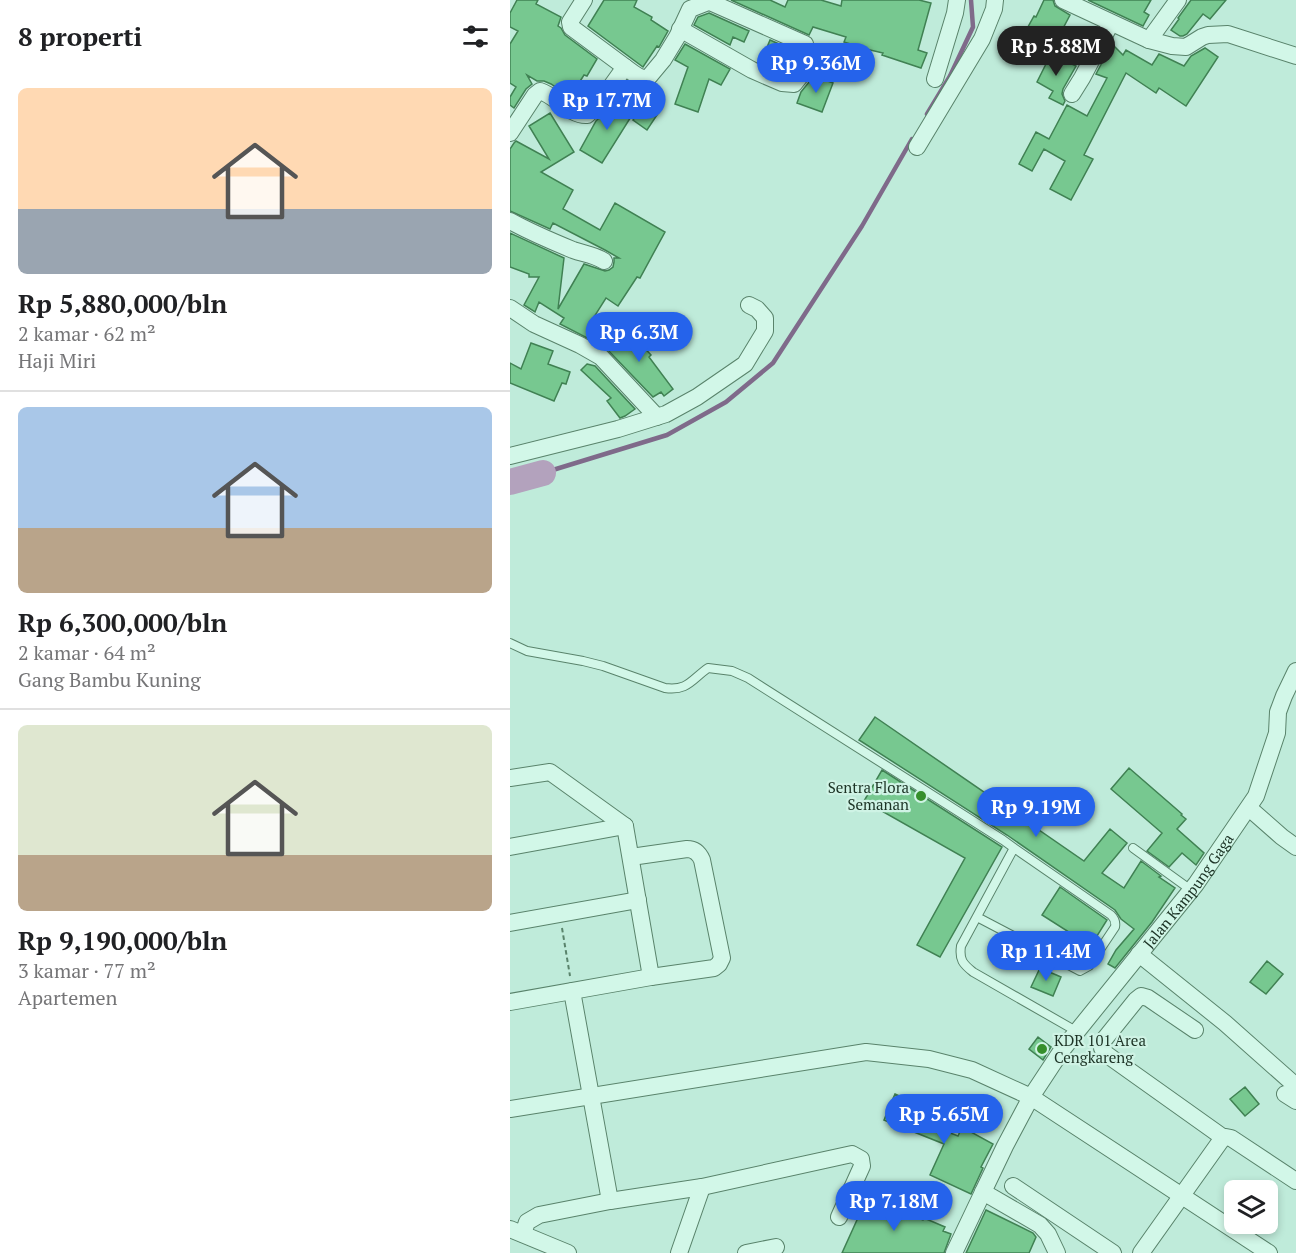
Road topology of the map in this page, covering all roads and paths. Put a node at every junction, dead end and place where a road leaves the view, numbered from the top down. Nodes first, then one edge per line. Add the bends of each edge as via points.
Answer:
1 (584, 0) edge
2 (957, 0) edge
3 (995, 0) edge
4 (1063, 0) edge
5 (1178, 0) edge
6 (711, 1) edge
7 (1111, 22) junction
8 (680, 30) junction
9 (1149, 40) junction
10 (805, 44) dead end
11 (1296, 56) edge
12 (625, 67) junction
13 (802, 74) dead end
14 (935, 79) dead end
15 (1072, 94) dead end
16 (510, 133) edge
17 (916, 147) dead end
18 (510, 221) edge
19 (604, 261) dead end
20 (749, 305) dead end
21 (510, 308) edge
22 (657, 417) junction
23 (510, 456) edge
24 (510, 643) edge
25 (1296, 671) edge
26 (510, 778) edge
27 (1248, 808) junction
28 (625, 825) junction
29 (510, 847) edge
30 (1296, 847) edge
31 (1133, 848) dead end
32 (1014, 849) junction
33 (631, 857) junction
34 (1191, 890) junction
35 (638, 900) junction
36 (560, 914) junction
37 (977, 917) junction
38 (510, 923) edge
39 (1139, 954) junction
40 (651, 977) junction
41 (572, 991) junction
42 (510, 1002) edge
43 (1195, 1030) dead end
44 (1076, 1031) junction
45 (1292, 1094) edge
46 (592, 1095) junction
47 (1031, 1097) junction
48 (510, 1109) edge
49 (1224, 1138) junction
50 (1296, 1181) edge
51 (1012, 1186) dead end
52 (702, 1187) junction
53 (983, 1192) junction
54 (1181, 1196) junction
55 (610, 1201) junction
56 (840, 1217) dead end
57 (517, 1232) edge
58 (776, 1247) dead end
59 (568, 1253) edge
60 (679, 1253) edge
61 (746, 1253) edge
62 (954, 1253) edge
63 (1057, 1253) edge
64 (1113, 1253) edge
65 (1141, 1253) edge
66 (1269, 1253) edge

1 - 12 street via 570,22 571,27
2 - 14 street
3 - 17 street via 982,39
4 - 7 street
5 - 9 street
6 - 8 street via 690,9
6 - 10 street
7 - 9 street
7 - 15 street
8 - 12 street via 648,78
8 - 13 street via 782,83 794,84
9 - 11 street via 1181,48 1209,35 1228,34
12 - 16 street via 586,115 540,91
18 - 19 street
20 - 22 street via 765,318 765,331 745,364 697,397
21 - 22 street via 602,357
22 - 23 street
24 - 32 lane via 527,651 583,661 665,688 684,687 708,668 732,671
25 - 27 street, Jalan Kampung Gaga via 1278,712 1276,733 1256,796
26 - 28 street via 550,772
27 - 30 street
27 - 34 street, Jalan Kampung Gaga
28 - 29 street
28 - 33 street
31 - 34 lane
32 - 37 lane
32 - 37 lane via 1115,918 1115,927 1089,966 1080,971
33 - 35 street
33 - 40 street via 687,849 698,854 722,958 714,968
34 - 39 street, Jalan Kampung Gaga
35 - 36 street
35 - 40 street
36 - 38 street
36 - 41 path
37 - 44 lane via 961,946 959,955 964,966
39 - 44 street, Jalan Kampung Gaga
39 - 45 street via 1225,1023
40 - 41 street
41 - 42 street
41 - 46 street
43 - 49 street via 1141,996 1103,1041 1102,1048
44 - 47 street, Jalan Kampung Gaga
46 - 47 street via 866,1052 929,1059 972,1070
46 - 48 street
46 - 55 street
47 - 53 street, Jalan Kampung Gaga
47 - 54 street
49 - 50 street via 1231,1138
49 - 54 street
51 - 64 street
52 - 55 street
52 - 56 street via 852,1154 861,1159 862,1166
52 - 60 street
53 - 62 street, Jalan Kampung Gaga
53 - 63 street via 1040,1225
54 - 65 street
54 - 66 street
55 - 57 street via 539,1215
57 - 59 street
58 - 61 street

